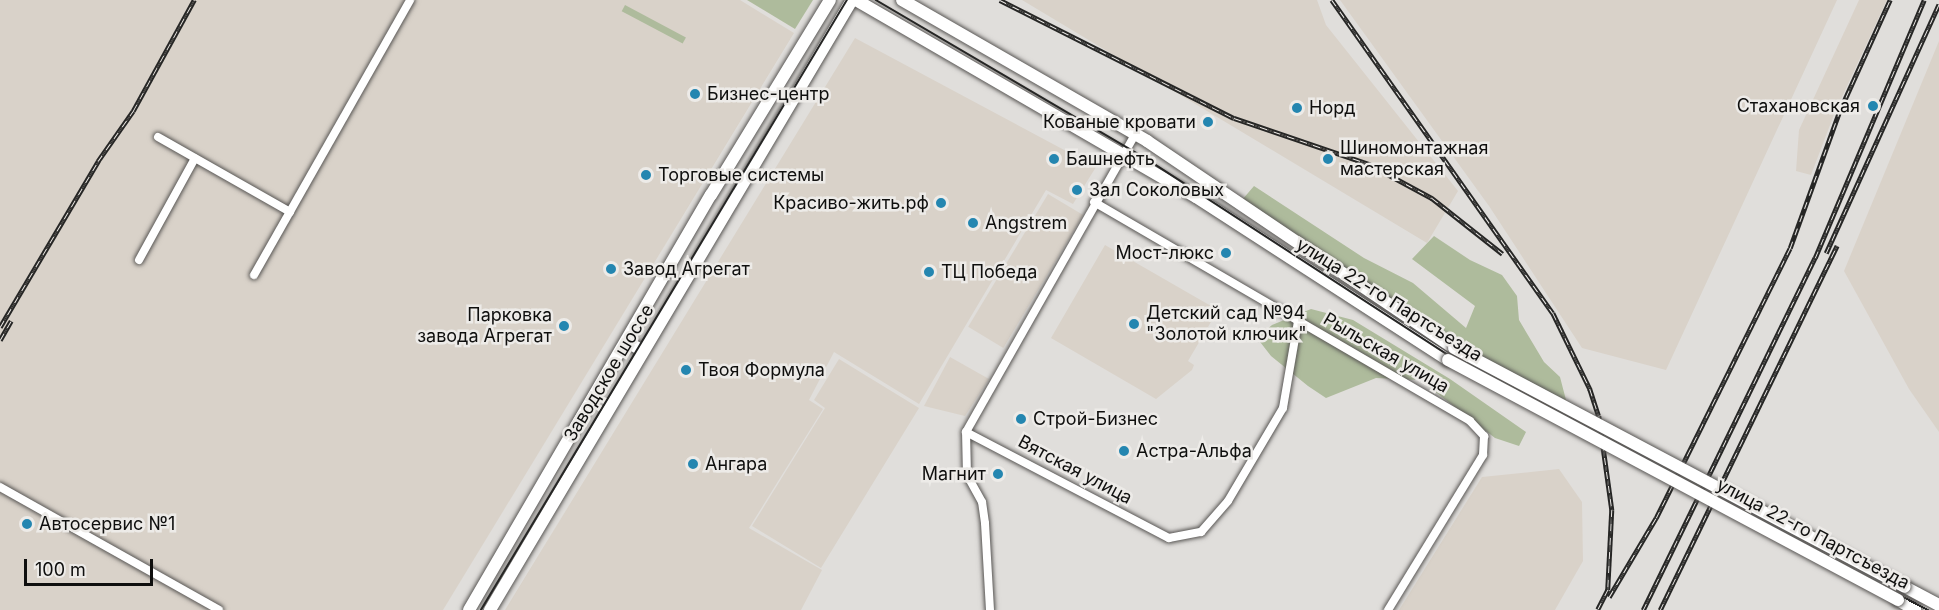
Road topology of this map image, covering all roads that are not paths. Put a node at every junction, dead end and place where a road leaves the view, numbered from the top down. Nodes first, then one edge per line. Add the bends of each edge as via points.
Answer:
1 (410, 0) edge
2 (830, 0) edge
3 (854, 0) edge
4 (902, 0) edge
5 (1135, 135) junction
6 (158, 136) dead end
7 (1121, 156) junction
8 (195, 158) junction
9 (1094, 202) junction
10 (290, 212) junction
11 (139, 260) dead end
12 (254, 275) dead end
13 (1298, 321) junction
14 (627, 342) junction
15 (643, 351) junction
16 (966, 432) junction
17 (0, 488) edge
18 (1939, 605) edge
19 (219, 610) edge
20 (469, 610) edge
21 (490, 610) edge
22 (990, 610) edge
23 (1388, 610) edge
24 (1915, 610) edge

1 - 10 street
2 - 14 main road, Заводское шоссе
3 - 7 main road, улица 22-го Партсъезда
3 - 15 main road, Заводское шоссе
4 - 5 main road, улица 22-го Партсъезда
5 - 7 street
5 - 18 main road, улица 22-го Партсъезда, bridge via 1454,348
6 - 8 street
7 - 9 street
7 - 24 main road, улица 22-го Партсъезда, bridge via 1196,197 1448,360
8 - 10 street
8 - 11 street
9 - 13 street, Рыльская улица
9 - 16 street
10 - 12 street
13 - 16 street, Вятская улица via 1283,408 1228,501 1201,532 1169,538
13 - 23 street, Рыльская улица via 1470,421 1484,436 1483,455
14 - 15 main road
14 - 20 main road, Заводское шоссе
15 - 21 main road, Заводское шоссе
16 - 22 street via 967,475 982,502 986,523
17 - 19 street

